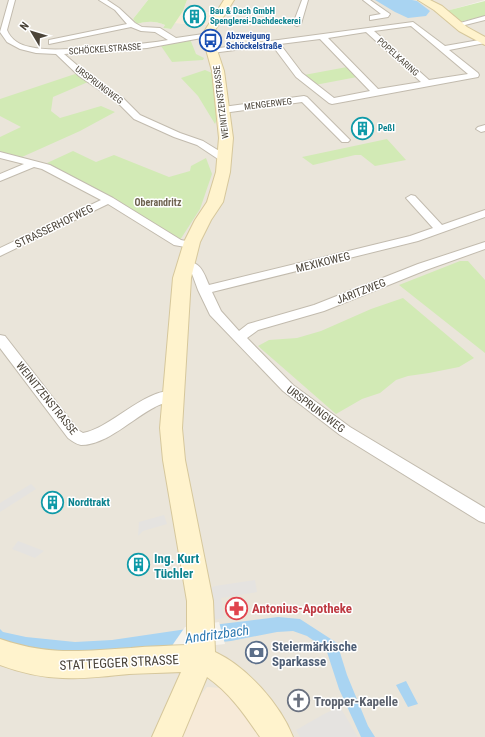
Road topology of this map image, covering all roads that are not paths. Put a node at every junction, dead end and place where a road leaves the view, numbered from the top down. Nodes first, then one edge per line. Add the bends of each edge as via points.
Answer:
1 (12, 0) edge
2 (102, 0) edge
3 (229, 0) edge
4 (305, 0) edge
5 (366, 0) edge
6 (423, 0) edge
7 (373, 18) dead end
8 (485, 18) edge
9 (297, 24) dead end
10 (132, 25) junction
11 (457, 25) junction
12 (368, 30) junction
13 (207, 35) junction
14 (322, 36) junction
15 (174, 40) junction
16 (482, 41) edge
17 (52, 42) dead end
18 (274, 42) junction
19 (0, 43) edge
20 (17, 46) junction
21 (443, 49) junction
22 (212, 51) junction
23 (58, 52) junction
24 (485, 73) edge
25 (475, 75) junction
26 (427, 83) junction
27 (376, 92) junction
28 (223, 110) junction
29 (345, 140) dead end
30 (0, 155) edge
31 (225, 159) junction
32 (35, 163) junction
33 (0, 178) edge
34 (411, 198) dead end
35 (109, 200) junction
36 (485, 213) edge
37 (441, 230) junction
38 (191, 245) junction
39 (485, 245) edge
40 (0, 252) edge
41 (185, 266) junction
42 (204, 290) junction
43 (0, 339) edge
44 (241, 340) junction
45 (172, 396) junction
46 (485, 516) edge
47 (201, 643) junction
48 (0, 652) edge
49 (167, 737) edge
50 (278, 737) edge

1 - 20 street via 3,30 5,36
2 - 10 street, SCHÖCKELSTRASSE via 117,9
3 - 13 main road
4 - 9 street
5 - 7 street via 386,14
6 - 11 main road via 438,8
8 - 11 street
10 - 15 street, SCHÖCKELSTRASSE via 157,30
10 - 17 street, SCHÖCKELSTRASSE
11 - 16 main road
12 - 14 street, POPELKARING
12 - 21 street, POPELKARING via 413,24
12 - 26 street, POPELKARING
13 - 15 street, SCHÖCKELSTRASSE
13 - 22 main road, WEINITZENSTRASSE
14 - 18 street, POPELKARING
14 - 27 street
15 - 23 street, SCHÖCKELSTRASSE via 145,46
16 - 21 street
18 - 22 street, POPELKARING
18 - 27 street, POPELKARING via 299,75 332,101
19 - 20 street
20 - 23 street, SCHÖCKELSTRASSE
21 - 25 street, POPELKARING
22 - 28 main road, WEINITZENSTRASSE via 218,71
23 - 31 street, URSPRUNGWEG via 82,74 120,100 137,117 195,141
24 - 25 street, POPELKARING
25 - 26 street, POPELKARING
26 - 27 street, POPELKARING
28 - 29 street, MENGERWEG via 304,99
28 - 31 main road, WEINITZENSTRASSE
30 - 32 street, STRASSERHOFWEG
31 - 38 main road, WEINITZENSTRASSE via 215,202
32 - 33 street
32 - 35 street, STRASSERHOFWEG via 60,172
34 - 37 street
35 - 38 street, STRASSERHOFWEG via 178,243
35 - 40 street, STRASSERHOFWEG
36 - 37 street, MEXIKOWEG
37 - 42 street, MEXIKOWEG via 392,245
38 - 41 main road, WEINITZENSTRASSE
39 - 44 street, JARITZWEG via 319,308 253,327
41 - 42 street, URSPRUNGWEG via 196,270
41 - 45 main road, WEINITZENSTRASSE via 179,304
42 - 44 street, URSPRUNGWEG via 215,312
43 - 45 street, WEINITZENSTRASSE via 73,434 81,439 99,434 160,398
44 - 46 street, URSPRUNGWEG via 288,388 345,431
45 - 47 main road, WEINITZENSTRASSE via 174,460 197,579
47 - 48 main road, STATTEGGER STRASSE via 153,658 89,666 32,663
47 - 49 main road
47 - 50 main road, STATTEGGER STRASSE via 220,670 245,690

